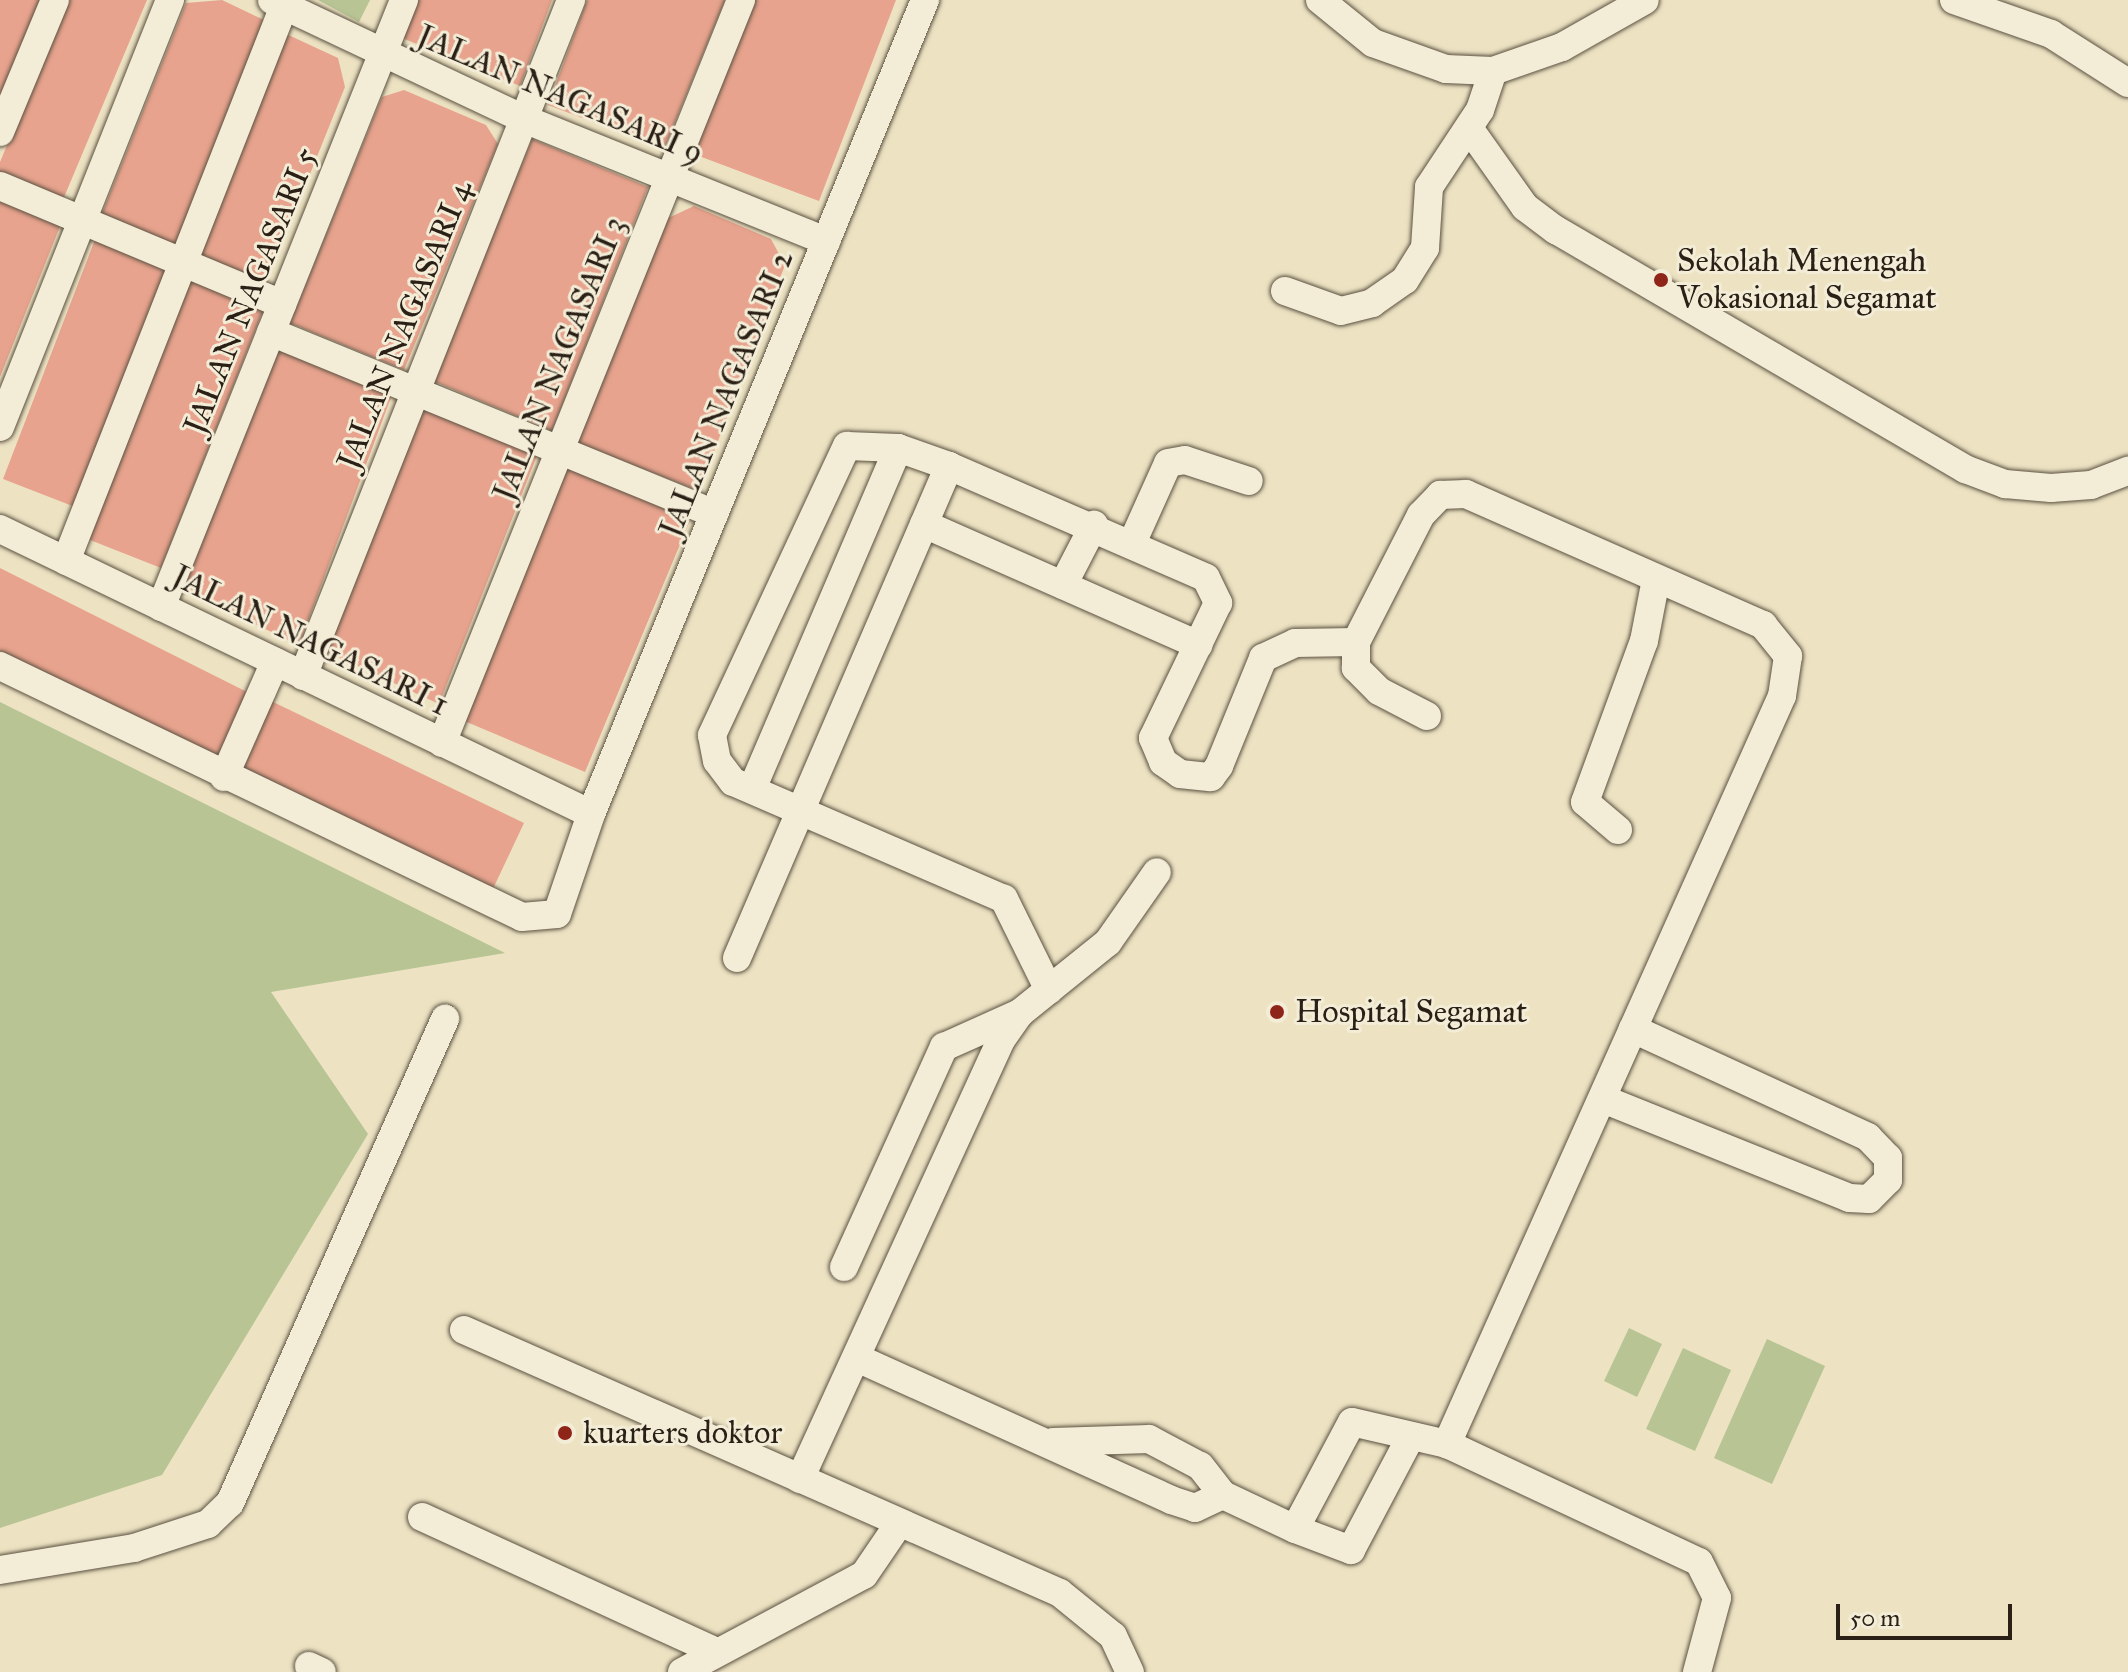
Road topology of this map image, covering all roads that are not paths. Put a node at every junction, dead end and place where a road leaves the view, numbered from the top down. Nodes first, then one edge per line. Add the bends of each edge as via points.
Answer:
1 (55, 0) edge
2 (170, 0) edge
3 (404, 0) edge
4 (571, 0) edge
5 (741, 0) edge
6 (925, 0) edge
7 (1320, 0) edge
8 (1645, 0) edge
9 (1954, 0) edge
10 (278, 3) edge
11 (381, 57) junction
12 (1493, 71) junction
13 (2128, 83) edge
14 (524, 119) junction
15 (1469, 128) junction
16 (0, 132) edge
17 (669, 179) junction
18 (0, 186) edge
19 (81, 221) junction
20 (826, 241) junction
21 (179, 262) junction
22 (1285, 291) dead end
23 (282, 304) junction
24 (271, 332) junction
25 (417, 389) junction
26 (0, 427) edge
27 (561, 448) junction
28 (898, 448) junction
29 (949, 466) junction
30 (2125, 466) edge
31 (1249, 481) dead end
32 (714, 514) junction
33 (924, 524) junction
34 (1094, 525) junction
35 (0, 529) edge
36 (1133, 541) junction
37 (66, 561) junction
38 (1656, 579) junction
39 (1063, 585) junction
40 (161, 607) junction
41 (1356, 642) junction
42 (1198, 645) junction
43 (275, 662) junction
44 (0, 666) edge
45 (303, 676) junction
46 (1427, 716) dead end
47 (442, 743) junction
48 (224, 777) junction
49 (752, 789) junction
50 (801, 810) junction
51 (591, 814) junction
52 (1618, 830) dead end
53 (1157, 872) dead end
54 (737, 958) dead end
55 (1049, 990) junction
56 (1020, 1013) junction
57 (445, 1019) dead end
58 (1633, 1029) junction
59 (1603, 1099) junction
60 (844, 1267) dead end
61 (464, 1330) dead end
62 (857, 1358) junction
63 (1409, 1440) junction
64 (1053, 1442) junction
65 (1447, 1444) junction
66 (800, 1479) junction
67 (1223, 1495) junction
68 (422, 1517) dead end
69 (898, 1525) junction
70 (1295, 1529) junction
71 (0, 1570) edge
72 (717, 1652) junction
73 (682, 1672) edge
74 (1130, 1672) edge
75 (1697, 1672) edge

1 - 16 street
2 - 19 street
3 - 11 street, JALAN NAGASARI 5
4 - 14 street, JALAN NAGASARI 4
5 - 17 street, JALAN NAGASARI 3
6 - 20 street, JALAN NAGASARI 2
7 - 12 street via 1337,20 1396,53 1446,69
8 - 12 street via 1562,47
9 - 13 street via 2051,34
10 - 11 street, JALAN NAGASARI 9
10 - 21 street
11 - 14 street, JALAN NAGASARI 9
11 - 23 street, JALAN NAGASARI 5
12 - 15 street
14 - 17 street, JALAN NAGASARI 9
14 - 25 street, JALAN NAGASARI 4
15 - 22 street via 1429,187 1425,248 1391,292 1341,311
15 - 30 street via 1525,207 1556,230 1965,469 2005,484 2051,488 2091,485
17 - 20 street, JALAN NAGASARI 9
17 - 27 street, JALAN NAGASARI 3
18 - 19 street
19 - 21 street
19 - 26 street
20 - 32 street, JALAN NAGASARI 2
21 - 23 street
21 - 37 street
23 - 24 street, JALAN NAGASARI 5
24 - 25 street
24 - 40 street, JALAN NAGASARI 5
25 - 27 street
25 - 45 street, JALAN NAGASARI 4
27 - 32 street
27 - 47 street, JALAN NAGASARI 3
28 - 29 street
28 - 49 street
28 - 49 street via 847,446 837,459 712,735 717,761 733,782
29 - 33 street
29 - 34 street
31 - 36 street via 1185,460 1168,463
32 - 51 street, JALAN NAGASARI 2
33 - 39 street
33 - 50 street
34 - 36 street
34 - 39 street
35 - 37 street, JALAN NAGASARI 1
36 - 42 street via 1206,578 1218,603
37 - 40 street, JALAN NAGASARI 1
38 - 41 street via 1466,494 1440,495 1421,515
38 - 52 street via 1644,641 1585,802
38 - 58 street via 1763,625 1779,637 1788,674
39 - 42 street
40 - 43 street, JALAN NAGASARI 1
41 - 42 street via 1295,643 1263,658 1211,777 1180,774 1163,762 1153,738
41 - 46 street via 1356,668 1379,691
43 - 45 street, JALAN NAGASARI 1
43 - 48 street
44 - 48 street
45 - 47 street, JALAN NAGASARI 1
47 - 51 street, JALAN NAGASARI 1
48 - 51 street, JALAN NAGASARI 2 via 534,920 563,905
49 - 50 street
50 - 54 street
50 - 55 street via 1004,899
53 - 55 street via 1128,921
55 - 56 street
56 - 60 street via 944,1047
56 - 62 street via 987,1067
57 - 71 street via 230,1503 208,1524 134,1548
58 - 59 street
58 - 59 street via 1868,1137 1888,1158 1888,1180 1869,1199 1849,1198
59 - 65 street
61 - 66 street
62 - 64 street
62 - 66 street
63 - 65 street
63 - 70 street via 1352,1422
63 - 70 street via 1351,1550
64 - 67 street via 1195,1508
64 - 67 street via 1149,1439 1200,1466
65 - 75 street via 1699,1562 1717,1598
66 - 69 street
67 - 70 street
68 - 72 street
69 - 72 street via 864,1575
69 - 74 street via 1084,1607 1113,1636
72 - 73 street

